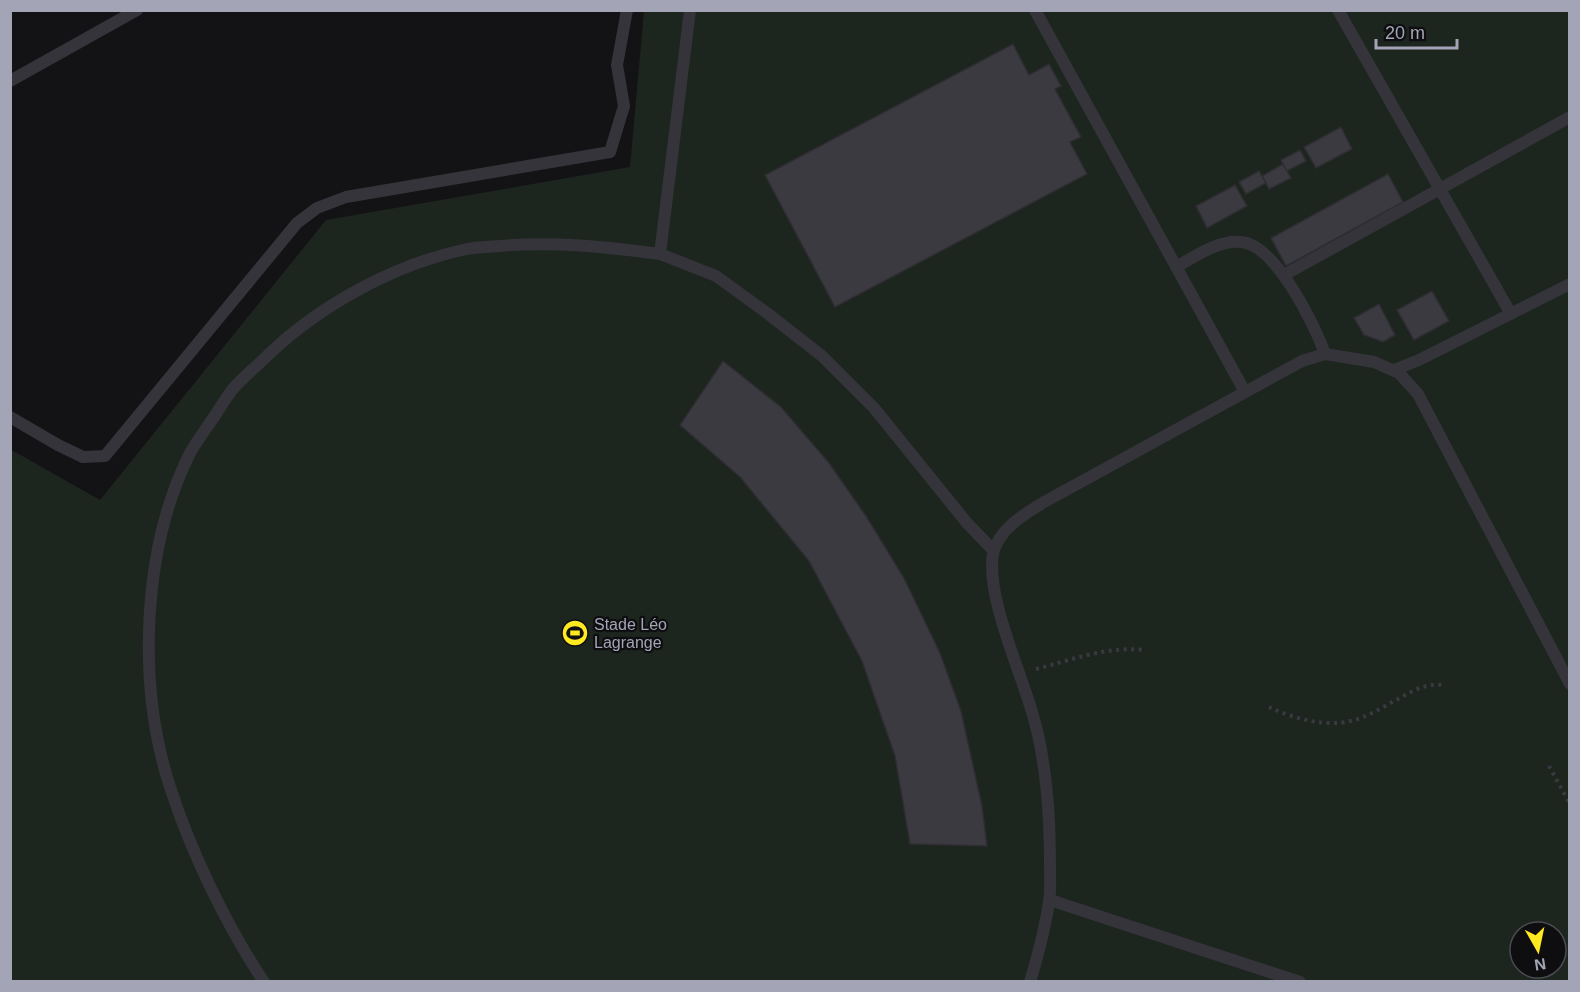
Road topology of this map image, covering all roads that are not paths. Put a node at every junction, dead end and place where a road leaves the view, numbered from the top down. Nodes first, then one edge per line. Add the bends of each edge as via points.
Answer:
1 (138, 10) edge
2 (627, 10) edge
3 (690, 10) edge
4 (1035, 10) edge
5 (1338, 10) edge
6 (10, 81) edge
7 (1569, 117) edge
8 (1438, 190) junction
9 (660, 254) junction
10 (1176, 267) junction
11 (1284, 275) junction
12 (1569, 284) edge
13 (1511, 314) junction
14 (1324, 354) junction
15 (1394, 370) junction
16 (1245, 392) junction
17 (10, 417) edge
18 (994, 551) junction
19 (1569, 684) edge
20 (1050, 900) junction
21 (264, 981) edge
22 (1030, 981) edge
23 (1300, 981) edge

1 - 6 lane
2 - 17 lane via 617,66 624,106 610,152 346,196 317,208 297,223 105,456 83,457
3 - 9 lane
4 - 10 lane
5 - 8 lane
7 - 8 lane
8 - 11 lane
8 - 13 lane
9 - 18 lane via 716,276 822,356 874,408 966,523
9 - 21 lane via 592,244 531,243 467,249 405,268 339,299 285,339 233,389 190,453 167,509 156,554 149,662 156,727 169,785 189,839 228,921
10 - 11 lane via 1216,246 1242,242 1260,250
10 - 16 lane
11 - 14 lane via 1318,335
12 - 13 lane
13 - 15 lane
14 - 15 lane via 1374,362
14 - 16 lane via 1302,361
15 - 19 lane via 1418,394
16 - 18 lane via 1019,517
18 - 20 lane via 994,592 1033,715 1044,771 1050,831
20 - 22 lane
20 - 23 lane

